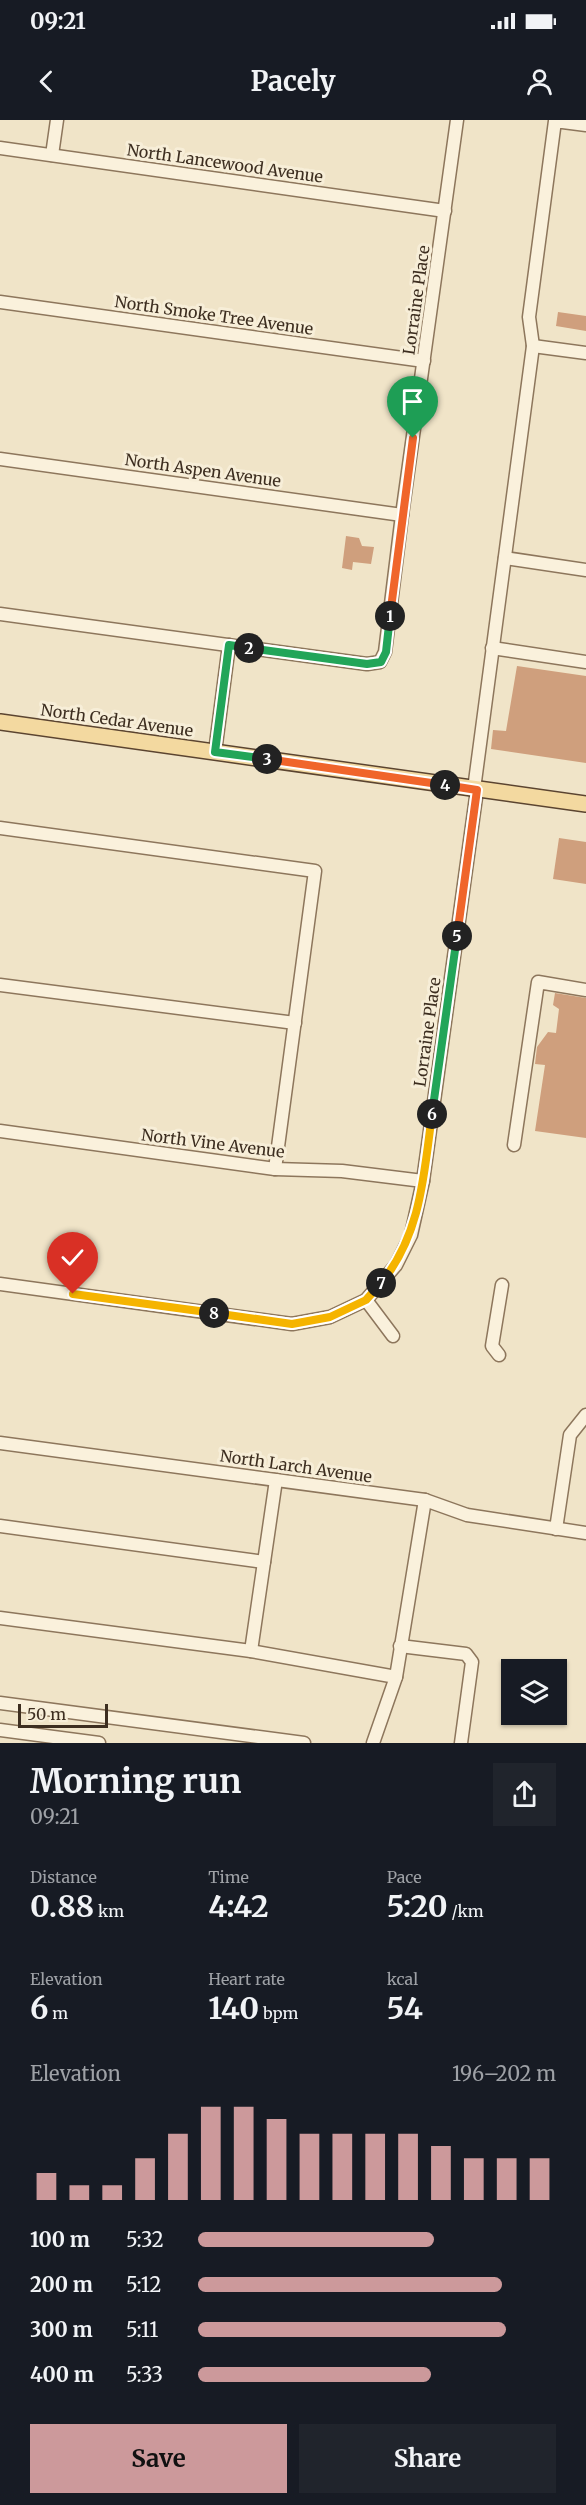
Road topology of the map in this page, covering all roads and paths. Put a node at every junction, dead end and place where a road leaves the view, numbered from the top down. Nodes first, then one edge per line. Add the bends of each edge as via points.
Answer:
1 (57, 120) edge
2 (457, 120) edge
3 (586, 125) edge
4 (0, 148) edge
5 (52, 155) junction
6 (445, 211) junction
7 (0, 302) edge
8 (533, 346) junction
9 (586, 353) edge
10 (424, 361) junction
11 (0, 459) edge
12 (402, 515) junction
13 (505, 558) junction
14 (586, 570) edge
15 (0, 614) edge
16 (229, 645) junction
17 (492, 648) junction
18 (586, 662) edge
19 (0, 722) edge
20 (215, 752) junction
21 (475, 790) junction
22 (586, 804) edge
23 (0, 828) edge
24 (0, 985) edge
25 (586, 990) edge
26 (295, 1023) junction
27 (0, 1131) edge
28 (514, 1145) dead end
29 (275, 1169) junction
30 (423, 1181) junction
31 (0, 1284) edge
32 (502, 1285) dead end
33 (366, 1300) junction
34 (393, 1336) dead end
35 (499, 1355) dead end
36 (586, 1415) edge
37 (0, 1443) edge
38 (276, 1480) junction
39 (425, 1500) junction
40 (0, 1526) edge
41 (556, 1529) junction
42 (586, 1533) edge
43 (264, 1562) junction
44 (0, 1618) edge
45 (400, 1646) junction
46 (250, 1652) junction
47 (396, 1677) junction
48 (0, 1703) edge
49 (0, 1730) edge
50 (92, 1743) edge
51 (304, 1743) edge
52 (373, 1743) edge
53 (461, 1743) edge

1 - 5 street
2 - 6 street, Lorraine Place
3 - 8 street, Lorraine Place via 555,121 529,317
4 - 5 street, North Lancewood Avenue
5 - 6 street, North Lancewood Avenue
6 - 10 street, Lorraine Place
7 - 10 street, North Smoke Tree Avenue
8 - 9 street
8 - 13 street, Lorraine Place
10 - 12 street, Lorraine Place
11 - 12 street, North Aspen Avenue
12 - 16 street, Lorraine Place via 386,652 381,662 367,664
13 - 14 street
13 - 17 street, Lorraine Place
15 - 16 street
16 - 20 street
17 - 18 street
17 - 21 street, Lorraine Place
19 - 20 main road, North Cedar Avenue
20 - 21 main road, North Cedar Avenue
21 - 22 main road, North Cedar Avenue
21 - 30 street, Lorraine Place
23 - 26 street via 315,871
24 - 26 street
25 - 28 street via 538,982
26 - 29 street
27 - 29 street, North Vine Avenue
29 - 30 street, North Vine Avenue via 342,1171
30 - 33 street, Lorraine Place via 411,1235 396,1265
31 - 33 street via 292,1324 330,1317
32 - 35 street via 492,1346
33 - 34 street
36 - 41 street via 570,1435
37 - 38 street, North Larch Avenue
38 - 39 street, North Larch Avenue
38 - 43 street
39 - 41 street, North Larch Avenue via 467,1515
39 - 45 street
40 - 43 street
41 - 42 street, North Larch Avenue
43 - 46 street
44 - 46 street
45 - 47 street
45 - 53 street via 466,1654 472,1662
46 - 47 street
47 - 52 street
48 - 51 street
49 - 50 street

